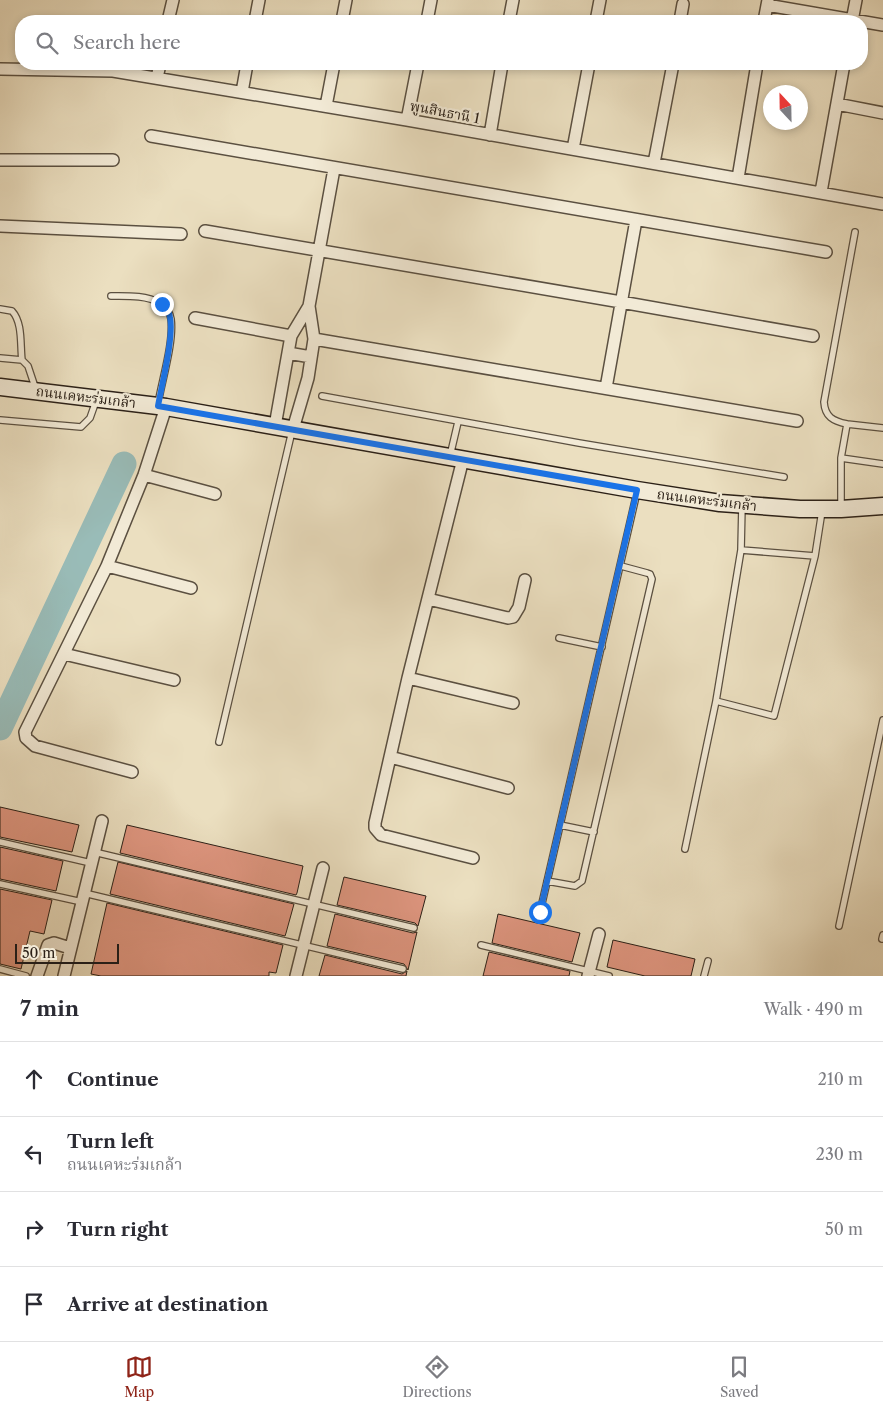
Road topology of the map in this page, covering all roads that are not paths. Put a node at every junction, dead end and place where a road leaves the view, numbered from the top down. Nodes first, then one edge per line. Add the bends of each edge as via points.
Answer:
1 (173, 0) edge
2 (259, 0) edge
3 (346, 0) edge
4 (431, 0) edge
5 (512, 0) edge
6 (600, 0) edge
7 (856, 0) edge
8 (767, 2) edge
9 (683, 4) dead end
10 (169, 15) edge
11 (256, 15) edge
12 (343, 15) edge
13 (427, 15) edge
14 (510, 15) edge
15 (597, 15) edge
16 (681, 15) edge
17 (765, 15) edge
18 (828, 15) edge
19 (853, 15) edge
20 (868, 23) edge
21 (883, 25) edge
22 (0, 69) edge
23 (15, 69) edge
24 (56, 70) edge
25 (159, 70) edge
26 (246, 70) edge
27 (333, 70) edge
28 (417, 70) edge
29 (501, 70) edge
30 (588, 70) edge
31 (671, 70) edge
32 (756, 70) edge
33 (843, 70) edge
34 (157, 78) junction
35 (242, 92) junction
36 (836, 104) junction
37 (326, 106) junction
38 (883, 113) edge
39 (407, 120) junction
40 (151, 136) dead end
41 (490, 136) junction
42 (573, 149) junction
43 (0, 160) edge
44 (114, 160) dead end
45 (654, 163) junction
46 (334, 168) junction
47 (738, 178) junction
48 (821, 192) junction
49 (883, 204) edge
50 (636, 220) junction
51 (0, 226) edge
52 (205, 231) dead end
53 (855, 232) dead end
54 (181, 234) dead end
55 (320, 250) junction
56 (826, 252) dead end
57 (111, 296) dead end
58 (621, 302) junction
59 (309, 306) junction
60 (0, 309) edge
61 (195, 318) dead end
62 (291, 336) junction
63 (813, 336) dead end
64 (314, 339) junction
65 (288, 353) junction
66 (311, 356) junction
67 (0, 358) edge
68 (22, 360) junction
69 (0, 387) edge
70 (606, 388) junction
71 (36, 391) junction
72 (322, 396) dead end
73 (97, 399) junction
74 (162, 407) junction
75 (0, 420) edge
76 (458, 422) junction
77 (797, 422) dead end
78 (847, 424) junction
79 (275, 426) junction
80 (883, 428) edge
81 (293, 429) junction
82 (457, 458) junction
83 (841, 458) junction
84 (883, 464) edge
85 (144, 475) junction
86 (784, 478) dead end
87 (637, 490) junction
88 (215, 494) dead end
89 (742, 505) junction
90 (883, 506) edge
91 (822, 509) junction
92 (841, 509) junction
93 (741, 550) junction
94 (815, 556) junction
95 (107, 566) junction
96 (621, 566) junction
97 (525, 580) dead end
98 (191, 588) dead end
99 (428, 599) junction
100 (559, 638) dead end
101 (602, 647) junction
102 (64, 654) junction
103 (408, 678) junction
104 (174, 680) dead end
105 (716, 701) junction
106 (513, 703) dead end
107 (883, 720) edge
108 (218, 742) dead end
109 (390, 757) junction
110 (132, 772) dead end
111 (508, 788) dead end
112 (102, 821) dead end
113 (560, 825) junction
114 (594, 832) junction
115 (0, 842) edge
116 (686, 849) dead end
117 (93, 858) junction
118 (473, 858) dead end
119 (323, 868) dead end
120 (547, 881) junction
121 (0, 884) edge
122 (83, 898) junction
123 (314, 906) junction
124 (540, 912) dead end
125 (839, 926) dead end
126 (414, 928) dead end
127 (598, 934) dead end
128 (304, 945) junction
129 (481, 945) dead end
130 (70, 948) junction
131 (708, 961) dead end
132 (403, 969) dead end
133 (0, 970) edge
134 (588, 974) edge
135 (26, 976) edge
136 (38, 976) edge
137 (66, 976) edge
138 (296, 976) edge
139 (609, 976) edge
140 (704, 976) edge

1 - 10 street
2 - 11 street
3 - 12 street
4 - 13 street
5 - 14 street
6 - 15 street
7 - 19 street
8 - 17 street
8 - 18 street
9 - 16 street
20 - 21 street
22 - 23 street, พูนสินธานี 1
24 - 34 street, พูนสินธานี 1 via 113,71
25 - 34 street
26 - 35 street
27 - 37 street
28 - 39 street
29 - 41 street
30 - 42 street
31 - 45 street
32 - 47 street
33 - 36 street
34 - 35 street, พูนสินธานี 1
35 - 37 street, พูนสินธานี 1
36 - 38 street
36 - 48 street
37 - 39 street, พูนสินธานี 1
39 - 41 street, พูนสินธานี 1
40 - 46 street
41 - 42 street, พูนสินธานี 1
42 - 45 street, พูนสินธานี 1
43 - 44 street
45 - 47 street, พูนสินธานี 1
46 - 50 street
46 - 55 street
47 - 48 street, พูนสินธานี 1
48 - 49 street, พูนสินธานี 1
50 - 56 street
50 - 58 street
51 - 54 street
52 - 55 street
53 - 78 lane via 824,402 824,410 833,421
55 - 58 street
55 - 59 street
57 - 74 lane via 154,300 168,310 171,319
58 - 63 street
58 - 70 street
59 - 62 street
59 - 64 street
60 - 68 lane via 12,311 16,316
61 - 62 street
62 - 65 street
64 - 66 street
64 - 70 street
65 - 66 street
65 - 79 street
66 - 81 street
67 - 68 lane
68 - 71 lane via 28,366
69 - 71 street, ถนนเคหะร่มเกล้า
70 - 77 street
71 - 73 street, ถนนเคหะร่มเกล้า
72 - 76 lane
73 - 74 street, ถนนเคหะร่มเกล้า
73 - 75 lane via 90,418 81,428
74 - 79 street, ถนนเคหะร่มเกล้า
74 - 85 street
76 - 82 lane
76 - 86 lane
78 - 80 lane
78 - 83 lane
79 - 81 street, ถนนเคหะร่มเกล้า
81 - 82 street, ถนนเคหะร่มเกล้า
81 - 108 lane
82 - 87 street, ถนนเคหะร่มเกล้า
82 - 99 street
83 - 84 lane
83 - 92 lane
85 - 88 street
85 - 95 street
87 - 89 street, ถนนเคหะร่มเกล้า
87 - 96 lane
89 - 91 street, ถนนเคหะร่มเกล้า
89 - 93 lane
90 - 92 street, ถนนเคหะร่มเกล้า
91 - 92 street, ถนนเคหะร่มเกล้า
91 - 94 lane
93 - 94 lane
93 - 105 lane
94 - 105 lane via 774,716
95 - 98 street
95 - 102 street
96 - 101 lane
96 - 114 lane via 650,574 652,579
97 - 99 street via 516,614 508,618
99 - 103 street
100 - 101 lane
101 - 113 lane
102 - 104 street
102 - 110 street via 26,728 26,738 35,746
103 - 106 street
103 - 109 street
105 - 116 lane
107 - 125 lane
109 - 111 street
109 - 118 street via 374,823 377,832 391,839
112 - 117 street
113 - 114 lane
113 - 120 lane
114 - 120 lane via 582,881 574,886
115 - 117 lane
117 - 122 street
117 - 123 lane
119 - 123 street
120 - 124 lane
121 - 122 lane
122 - 128 lane
122 - 130 street
123 - 126 lane
123 - 128 street
127 - 134 street
128 - 132 lane
128 - 138 street
129 - 134 lane
130 - 136 street via 54,943 48,945
130 - 137 street
131 - 140 lane
133 - 135 lane
134 - 139 lane

